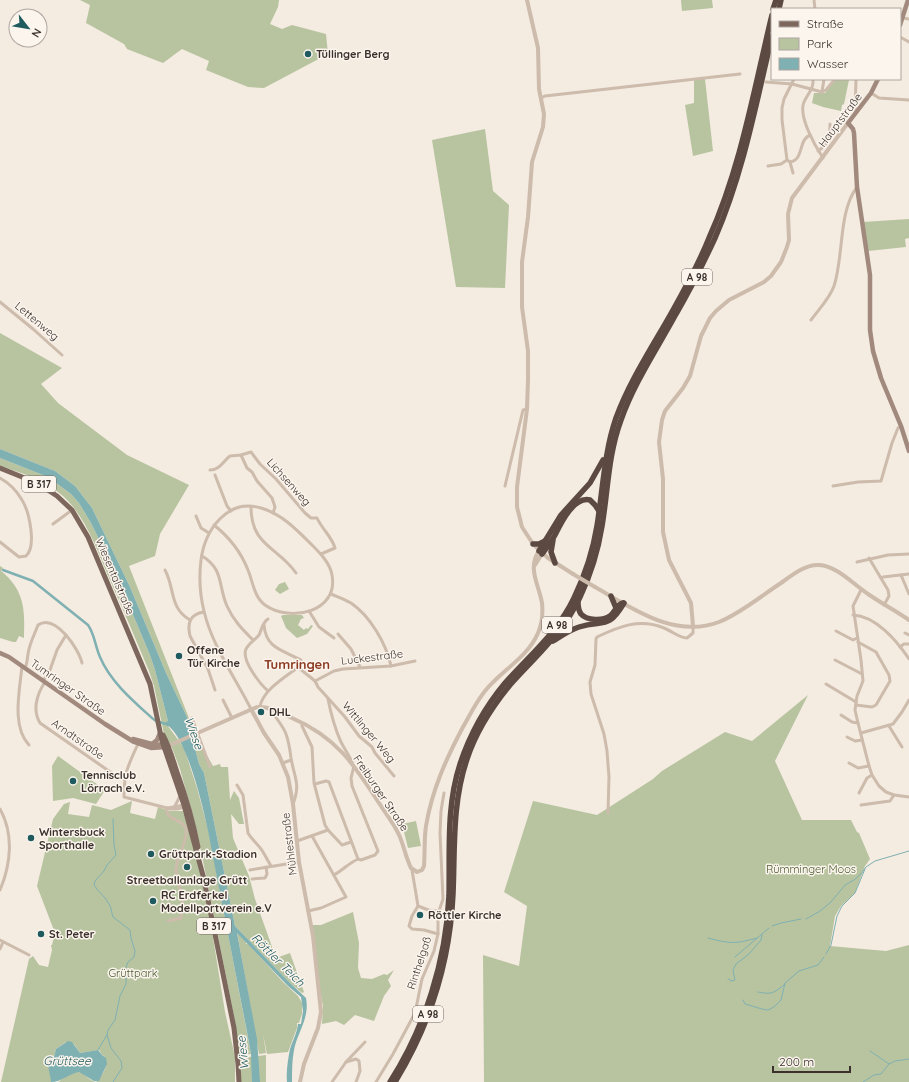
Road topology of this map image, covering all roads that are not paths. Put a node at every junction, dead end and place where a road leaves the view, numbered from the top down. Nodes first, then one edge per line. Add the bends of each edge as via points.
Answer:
1 (527, 0) edge
2 (908, 0) edge
3 (903, 18) junction
4 (771, 19) edge
5 (909, 19) edge
6 (901, 23) edge
7 (771, 40) edge
8 (740, 74) dead end
9 (794, 80) edge
10 (813, 80) edge
11 (824, 80) edge
12 (833, 80) edge
13 (856, 80) edge
14 (878, 80) edge
15 (766, 82) dead end
16 (792, 84) junction
17 (812, 89) junction
18 (822, 92) junction
19 (871, 93) junction
20 (541, 98) junction
21 (909, 100) edge
22 (856, 112) junction
23 (848, 123) junction
24 (830, 124) dead end
25 (810, 135) junction
26 (818, 151) junction
27 (822, 158) junction
28 (787, 160) junction
29 (790, 162) junction
30 (768, 166) dead end
31 (794, 173) dead end
32 (857, 187) junction
33 (0, 302) edge
34 (811, 320) dead end
35 (62, 355) dead end
36 (527, 408) junction
37 (901, 426) junction
38 (909, 451) edge
39 (606, 454) junction
40 (241, 455) junction
41 (0, 468) edge
42 (210, 470) dead end
43 (215, 475) dead end
44 (0, 478) edge
45 (506, 486) dead end
46 (833, 486) dead end
47 (251, 507) junction
48 (72, 510) junction
49 (231, 510) junction
50 (599, 512) junction
51 (273, 513) junction
52 (196, 516) dead end
53 (53, 524) dead end
54 (214, 525) junction
55 (209, 534) junction
56 (554, 536) junction
57 (545, 541) junction
58 (0, 542) edge
59 (533, 544) junction
60 (541, 552) junction
61 (321, 554) junction
62 (909, 554) edge
63 (202, 556) junction
64 (869, 558) junction
65 (554, 562) junction
66 (857, 562) dead end
67 (165, 570) dead end
68 (296, 573) dead end
69 (909, 574) edge
70 (901, 575) junction
71 (881, 578) junction
72 (861, 590) junction
73 (330, 594) junction
74 (909, 594) edge
75 (611, 596) junction
76 (578, 602) junction
77 (624, 603) junction
78 (884, 605) junction
79 (616, 608) junction
80 (309, 611) junction
81 (204, 612) junction
82 (853, 615) junction
83 (268, 619) dead end
84 (190, 620) junction
85 (909, 620) edge
86 (263, 623) junction
87 (693, 626) junction
88 (836, 631) dead end
89 (905, 632) dead end
90 (338, 634) dead end
91 (66, 635) junction
92 (909, 635) edge
93 (258, 636) junction
94 (334, 638) dead end
95 (267, 639) junction
96 (253, 640) junction
97 (858, 640) junction
98 (550, 643) junction
99 (909, 644) edge
100 (900, 647) junction
101 (0, 653) edge
102 (909, 659) edge
103 (835, 660) dead end
104 (415, 661) dead end
105 (82, 663) dead end
106 (391, 666) junction
107 (23, 667) junction
108 (360, 667) junction
109 (299, 668) junction
110 (862, 674) junction
111 (315, 681) junction
112 (44, 682) junction
113 (826, 684) dead end
114 (215, 690) dead end
115 (268, 691) junction
116 (328, 699) junction
117 (223, 700) dead end
118 (909, 700) edge
119 (856, 703) junction
120 (260, 707) junction
121 (251, 709) junction
122 (275, 712) junction
123 (840, 715) dead end
124 (192, 718) dead end
125 (232, 718) junction
126 (302, 723) junction
127 (858, 723) junction
128 (889, 726) junction
129 (160, 732) junction
130 (861, 733) junction
131 (198, 734) junction
132 (847, 737) dead end
133 (862, 740) junction
134 (139, 743) junction
135 (152, 744) junction
136 (29, 745) dead end
137 (165, 746) junction
138 (902, 747) dead end
139 (155, 749) junction
140 (166, 755) junction
141 (291, 760) junction
142 (283, 763) junction
143 (849, 763) dead end
144 (353, 765) junction
145 (869, 766) junction
146 (210, 767) dead end
147 (872, 775) junction
148 (394, 776) dead end
149 (124, 779) junction
150 (314, 784) junction
151 (237, 785) dead end
152 (456, 791) junction
153 (444, 793) dead end
154 (858, 793) dead end
155 (181, 794) junction
156 (894, 795) junction
157 (909, 797) edge
158 (293, 804) junction
159 (186, 805) junction
160 (175, 806) junction
161 (860, 806) dead end
162 (167, 808) junction
163 (0, 809) edge
164 (608, 813) dead end
165 (1, 814) edge
166 (328, 830) junction
167 (312, 836) junction
168 (297, 841) junction
169 (351, 842) junction
170 (358, 859) junction
171 (299, 862) junction
172 (271, 866) junction
173 (266, 867) junction
174 (250, 870) dead end
175 (412, 870) junction
176 (334, 875) junction
177 (252, 879) dead end
178 (0, 890) edge
179 (418, 906) junction
180 (308, 911) junction
181 (438, 911) junction
182 (168, 921) dead end
183 (438, 934) junction
184 (446, 939) junction
185 (2, 941) edge
186 (0, 949) edge
187 (29, 955) dead end
188 (365, 1042) dead end
189 (346, 1062) junction
190 (239, 1082) edge
191 (300, 1082) edge
192 (332, 1082) edge
193 (356, 1082) edge
194 (376, 1082) edge
195 (390, 1082) edge
196 (395, 1082) edge

1 - 20 street via 538,48
2 - 3 main road
3 - 5 street
3 - 6 main road
4 - 39 highway, A 98 via 742,140 711,235 694,272 624,399
7 - 76 highway, A 98 via 746,147 725,213 698,274 636,385 620,422 609,466 598,546
8 - 20 street
9 - 16 street
10 - 17 street
11 - 18 street
12 - 18 street
13 - 22 street
14 - 19 main road, Hauptstraße
15 - 16 street
16 - 17 street
16 - 28 street via 782,108
17 - 18 street
17 - 25 street via 803,106
19 - 21 street via 879,98
19 - 22 main road, Hauptstraße
20 - 36 street via 543,127 532,162 522,262 522,307 528,351
22 - 23 main road, Hauptstraße
23 - 27 street, Hauptstraße
23 - 32 main road via 854,133
24 - 26 street via 828,140
25 - 26 street
25 - 29 street via 804,140 799,156
26 - 27 street
27 - 87 street, Hauptstraße via 792,198 788,214 789,240 781,262 764,282 729,300 710,318 700,336 690,376 662,420 659,442 663,479 663,532 669,560 691,603
28 - 29 street
28 - 30 street
29 - 31 street
32 - 34 street via 846,211 834,288
32 - 37 main road via 870,275 870,326 873,351
33 - 35 street, Lettenweg
36 - 45 street via 523,410
36 - 59 street via 516,497 520,522
37 - 38 main road
37 - 46 street via 892,443 881,481
39 - 50 highway, A 98
39 - 57 highway via 590,483 564,512
40 - 42 street via 230,456 221,466
40 - 51 street via 247,468 272,498 275,507
40 - 61 street, Lichsenweg via 251,452 305,513 311,518 317,518 335,548
41 - 48 main road, Wiesentalstraße / B 317 via 41,485
43 - 49 street
44 - 58 street via 16,492 26,508 31,528 30,551 26,556 18,557
47 - 49 street
47 - 51 street via 259,507
47 - 68 street via 258,536 292,566
48 - 53 street
48 - 129 main road, Wiesentalstraße / B 317 via 88,537 143,664 152,689
49 - 54 street
50 - 56 highway via 590,500 581,501 567,514
50 - 152 highway, A 98 via 590,559 575,597 554,630 504,685 484,712 467,746 460,766
51 - 61 street via 290,524
52 - 55 street via 201,528
54 - 55 street
54 - 80 street via 226,535 240,555 261,602 283,613
55 - 63 street
56 - 60 highway
56 - 65 highway via 551,552
57 - 59 highway
57 - 60 highway
59 - 60 street
60 - 65 street
60 - 175 street via 536,556 534,574 542,603 542,622 534,642 485,691 468,718 437,781 425,833 424,868 419,871
61 - 73 street via 332,573
62 - 64 street
63 - 81 street via 200,582
63 - 96 street via 216,567 227,607 239,626
64 - 66 street
64 - 71 street
65 - 75 street, bridge
67 - 84 street via 176,606
69 - 70 street
70 - 71 street
70 - 74 street
71 - 78 street via 889,596
72 - 78 street
72 - 82 street via 854,602
72 - 87 street via 824,566 812,566 792,575 719,622
73 - 80 street via 327,600
73 - 106 street via 344,599 364,615 380,639
75 - 77 street
75 - 79 highway
76 - 79 highway via 580,612 589,619 608,618
76 - 98 highway, A 98
77 - 79 highway
77 - 87 street via 663,623
77 - 98 highway via 616,616 610,620 602,624 579,627
78 - 85 street
80 - 94 street via 319,627
81 - 84 street via 196,614
81 - 121 street via 215,642
82 - 97 street
82 - 100 street via 863,616 881,627
83 - 86 street
84 - 114 street via 190,636 208,669
86 - 93 street
86 - 95 street
87 - 164 street via 693,633 687,638 645,623 617,627 596,639 595,665 590,682 607,751
88 - 97 street
89 - 92 street
90 - 108 street via 351,649
91 - 105 street
91 - 107 street via 51,624 40,623 28,650 27,664
91 - 112 street, Arndtstraße
93 - 95 street
93 - 96 street
95 - 109 street via 276,648 301,660
96 - 115 street via 246,647 246,660
97 - 110 street
97 - 119 street via 876,652 890,681 876,705 872,707
98 - 152 highway, A 98 via 510,685 487,717 467,758
99 - 100 street
100 - 102 street
101 - 107 main road, Tumringer Straße
103 - 110 street
104 - 106 street, Luckestraße
106 - 108 street, Luckestraße
107 - 112 main road, Tumringer Straße
107 - 136 street via 18,708 19,724
108 - 111 street, Luckestraße via 334,671
109 - 111 street
109 - 115 street
110 - 119 street
111 - 116 street, Wittlinger Weg
112 - 134 main road, Tumringer Straße via 101,721
112 - 149 street, Arndtstraße via 36,707 36,716 40,723
113 - 119 street
115 - 120 street
116 - 144 street via 340,740
116 - 148 street, Wittlinger Weg
117 - 125 street
118 - 128 street
119 - 127 street
120 - 121 street, Freiburger Straße
120 - 122 street, Freiburger Straße
121 - 125 street, Freiburger Straße
121 - 142 street, Mühlestraße
122 - 126 street, Freiburger Straße
122 - 141 street via 286,734
123 - 127 street
124 - 131 street
125 - 131 street, Freiburger Straße
126 - 144 street, Freiburger Straße via 335,745
126 - 150 street via 313,753
127 - 130 street
128 - 130 street
128 - 138 street
129 - 135 main road
129 - 137 main road, B 317
130 - 133 street
131 - 137 street, Freiburger Straße
131 - 146 street
132 - 133 street via 855,741
133 - 145 street
134 - 135 main road, Tumringer Straße
134 - 139 main road, Tumringer Straße
134 - 149 street
135 - 137 main road, Tumringer Straße
137 - 139 main road, Tumringer Straße
137 - 140 main road, B 317
137 - 159 main road, B 317
139 - 140 main road
140 - 155 main road, B 317
141 - 142 street
141 - 158 street via 297,781
142 - 158 street, Mühlestraße
143 - 145 street via 858,768
144 - 170 street via 352,786 378,850 375,855
144 - 175 street, Freiburger Straße via 397,830
145 - 147 street
147 - 154 street via 867,778
147 - 156 street via 879,786
149 - 162 street via 124,797
150 - 166 street
150 - 169 street via 329,782
151 - 172 street via 243,795 248,833 263,851
152 - 184 highway, A 98 via 449,838
153 - 181 street, Rinthelgaß via 440,833 443,899
155 - 159 main road, B 317
155 - 160 street
156 - 157 street
156 - 161 street via 890,801
158 - 168 street, Mühlestraße
159 - 160 street
159 - 162 street via 174,810
159 - 190 main road, B 317 via 195,828 234,1028
160 - 162 street
162 - 182 street via 169,817 181,823 186,830 176,868 183,902 181,918
163 - 165 street
165 - 178 street via 7,829 10,854
166 - 167 street
166 - 169 street via 342,845
167 - 168 street
167 - 176 street
168 - 171 street, Mühlestraße
169 - 170 street
170 - 176 street
171 - 172 street
171 - 180 street, Mühlestraße
172 - 173 street
173 - 174 street
173 - 177 street via 265,878
175 - 179 street
176 - 180 street via 346,897
179 - 181 street
179 - 183 street via 409,926 412,929
180 - 191 street, Mühlestraße via 321,1006 319,1024
181 - 183 street, Rinthelgaß
183 - 194 street, Rinthelgaß via 422,979 415,1013
184 - 195 highway, A 98 via 421,1022
184 - 196 highway, A 98 via 441,976 425,1022
185 - 186 street
185 - 187 street
188 - 189 street
189 - 192 street
189 - 193 street via 356,1059 359,1061 360,1071

